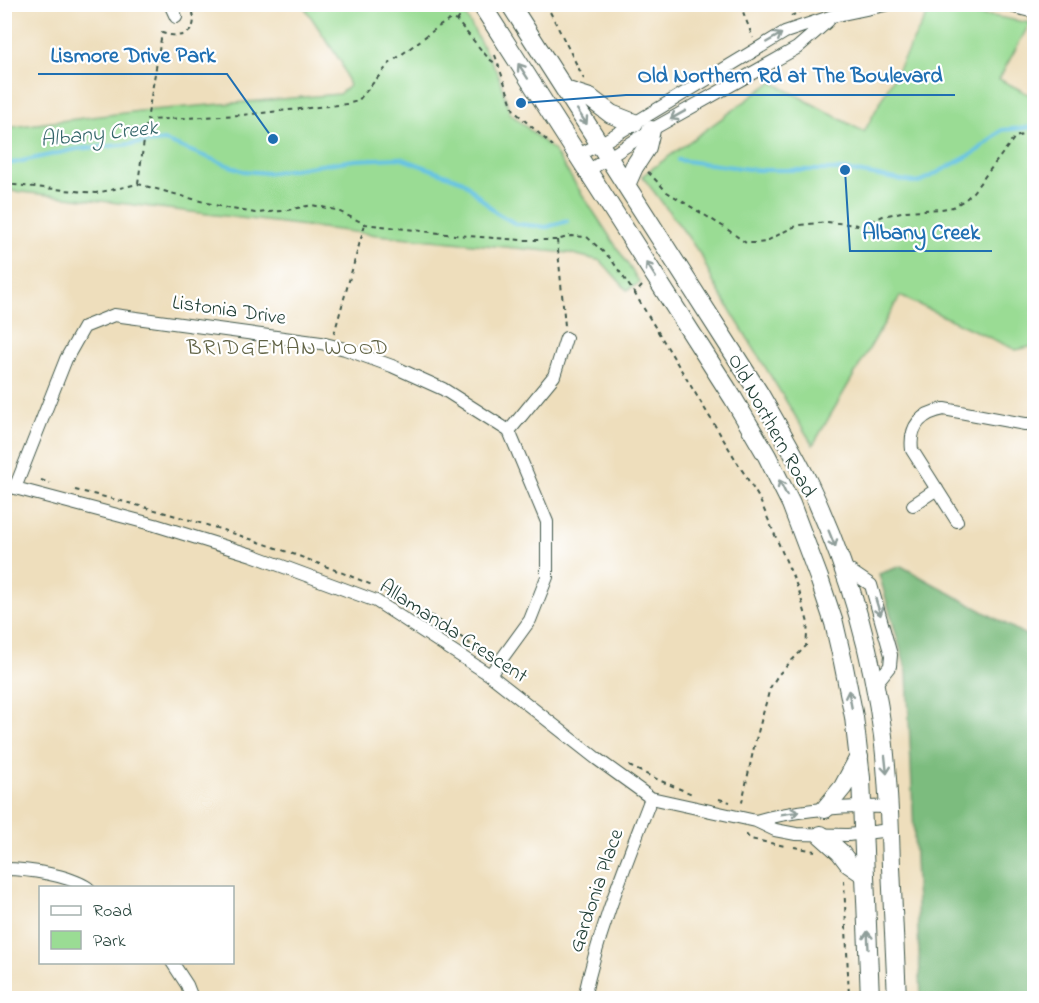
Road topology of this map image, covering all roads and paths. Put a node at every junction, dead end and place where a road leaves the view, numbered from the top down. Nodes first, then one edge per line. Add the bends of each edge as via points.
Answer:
1 (170, 4) edge
2 (190, 4) edge
3 (510, 4) edge
4 (546, 4) edge
5 (740, 4) edge
6 (816, 4) edge
7 (890, 4) edge
8 (1003, 4) edge
9 (470, 6) edge
10 (1035, 12) edge
11 (833, 16) junction
12 (176, 17) dead end
13 (789, 17) dead end
14 (458, 21) junction
15 (745, 41) dead end
16 (755, 42) junction
17 (494, 53) dead end
18 (498, 65) junction
19 (590, 86) dead end
20 (565, 90) junction
21 (147, 120) junction
22 (634, 123) junction
23 (651, 130) junction
24 (1035, 132) edge
25 (555, 147) dead end
26 (604, 151) junction
27 (578, 155) junction
28 (644, 168) dead end
29 (588, 171) junction
30 (4, 184) edge
31 (138, 184) junction
32 (626, 185) junction
33 (365, 224) junction
34 (556, 240) junction
35 (643, 285) dead end
36 (635, 294) junction
37 (566, 338) joint
38 (331, 345) junction
39 (1035, 424) edge
40 (509, 431) junction
41 (10, 486) edge
42 (937, 489) junction
43 (913, 505) dead end
44 (957, 521) dead end
45 (490, 675) junction
46 (859, 757) junction
47 (623, 762) dead end
48 (693, 794) dead end
49 (651, 798) junction
50 (717, 799) dead end
51 (862, 806) junction
52 (890, 807) junction
53 (825, 809) junction
54 (756, 821) junction
55 (890, 830) junction
56 (864, 833) junction
57 (746, 834) dead end
58 (819, 843) junction
59 (4, 869) edge
60 (842, 874) dead end
61 (865, 875) junction
62 (85, 886) edge
63 (173, 964) edge
64 (192, 999) edge
65 (584, 999) edge
66 (849, 999) edge
67 (870, 999) edge
68 (897, 999) edge

1 - 12 street
2 - 21 path via 195,16 192,28 174,37 162,33
3 - 20 highway, Old Northern Road
4 - 19 path
5 - 16 path
6 - 13 path
7 - 11 street
8 - 10 street
9 - 14 path
27 -> 9 highway, Old Northern Road
16 -> 11 street
11 -> 23 street via 797,48
14 - 18 path
14 - 21 path via 438,27 389,64 358,101 242,115
15 - 16 path
16 - 22 street
17 - 18 path
18 - 25 path via 514,111
20 - 22 highway via 590,98 611,114
20 -> 26 highway, Old Northern Road
21 - 31 path
22 - 26 street
23 - 26 street
23 - 32 highway via 647,147
24 - 28 path via 1015,137 973,192 953,207 906,211 858,225 800,225 757,243 746,243 667,192
26 - 27 street
26 - 29 street
26 - 32 highway, Old Northern Road
27 - 29 highway, Old Northern Road
46 -> 29 highway, Old Northern Road via 834,623 791,504 733,398
30 - 31 path via 96,193
31 - 33 path via 255,213 312,205 336,210
32 -> 52 highway, Old Northern Road via 759,393 812,492 856,610 874,686
33 - 34 path via 455,235
33 - 38 path
34 - 36 path via 587,237 611,259
34 - 37 path
35 - 36 path
36 - 50 path via 759,498 799,591 808,623 806,646 770,688 741,807
37 - 40 street via 554,376
38 - 40 street, Listonia Drive via 443,389
38 - 41 street, Listonia Drive via 114,315 84,327
39 - 42 street via 944,409 931,411 915,427 911,438 912,450
40 - 45 street via 548,522 547,578 530,620
41 - 45 street, Allamanda Crescent via 252,555 376,602
42 - 43 street
42 - 44 street
45 - 49 street, Allamanda Crescent
46 - 51 highway, Old Northern Road
46 - 53 highway via 843,787
47 - 48 path
49 - 54 street, Allamanda Crescent
49 - 65 street, Gardonia Place via 607,914
51 - 52 street, Allamanda Crescent
51 - 53 street, Allamanda Crescent
51 - 56 highway, Old Northern Road
52 - 55 highway, Old Northern Road
54 -> 53 street, Allamanda Crescent
54 - 58 street, Allamanda Crescent
55 - 56 street, Allamanda Crescent
55 - 68 highway, Old Northern Road
56 - 58 street, Allamanda Crescent
56 - 61 highway, Old Northern Road
57 - 58 path via 750,839
58 - 61 highway via 840,852
59 - 62 street via 78,881
60 - 66 path
67 -> 61 highway, Old Northern Road
63 - 64 street

